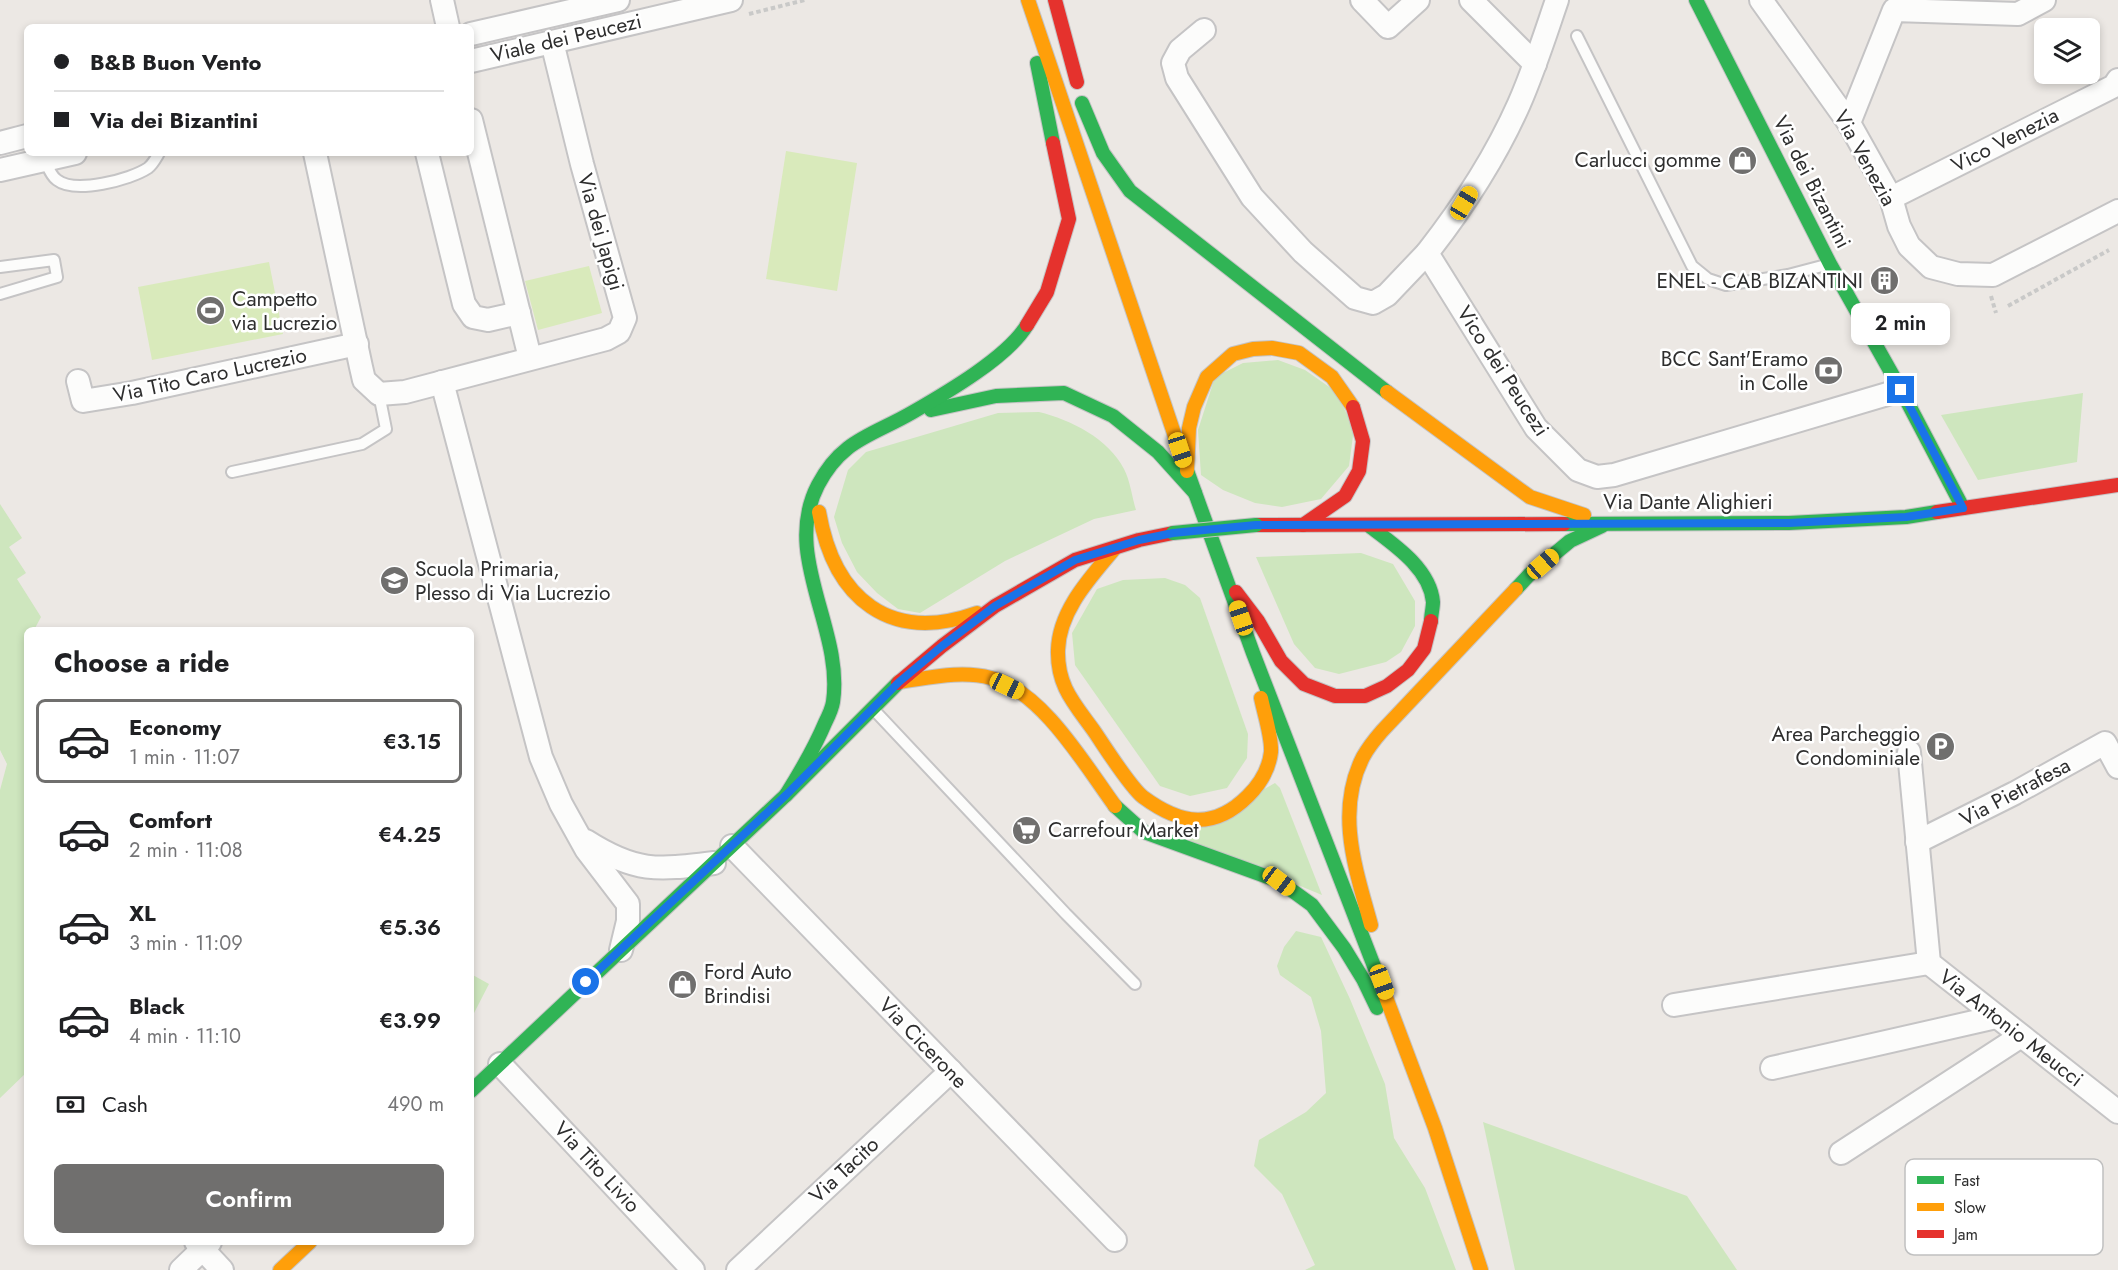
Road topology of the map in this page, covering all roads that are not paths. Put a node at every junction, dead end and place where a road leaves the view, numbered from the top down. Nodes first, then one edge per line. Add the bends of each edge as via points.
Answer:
1 (442, 0) edge
2 (618, 0) edge
3 (731, 0) edge
4 (1026, 0) edge
5 (1055, 0) edge
6 (1362, 0) edge
7 (1418, 0) edge
8 (1471, 0) edge
9 (1557, 0) edge
10 (1696, 0) edge
11 (1761, 0) edge
12 (2044, 0) edge
13 (1894, 5) edge
14 (528, 21) junction
15 (447, 24) edge
16 (1204, 30) dead end
17 (474, 33) edge
18 (1577, 36) dead end
19 (543, 44) junction
20 (474, 60) edge
21 (1535, 64) junction
22 (2118, 80) edge
23 (1082, 103) junction
24 (1849, 123) junction
25 (474, 132) edge
26 (24, 137) edge
27 (0, 143) edge
28 (157, 156) edge
29 (316, 156) edge
30 (428, 156) edge
31 (44, 157) edge
32 (0, 170) edge
33 (1087, 173) junction
34 (1891, 198) junction
35 (2118, 211) edge
36 (1427, 253) junction
37 (1830, 264) junction
38 (0, 267) edge
39 (0, 294) edge
40 (519, 313) junction
41 (357, 344) junction
42 (530, 358) junction
43 (78, 381) dead end
44 (442, 382) junction
45 (1901, 390) junction
46 (379, 394) junction
47 (912, 413) junction
48 (232, 472) dead end
49 (1187, 472) junction
50 (2118, 485) edge
51 (817, 487) junction
52 (1195, 493) junction
53 (1963, 508) junction
54 (1608, 523) junction
55 (1304, 525) junction
56 (1368, 525) junction
57 (1115, 548) junction
58 (1229, 584) junction
59 (995, 606) junction
60 (1253, 653) junction
61 (899, 682) junction
62 (873, 709) junction
63 (1909, 752) dead end
64 (2115, 754) edge
65 (786, 795) junction
66 (579, 837) junction
67 (1917, 842) junction
68 (732, 846) junction
69 (714, 863) junction
70 (621, 950) junction
71 (1929, 963) junction
72 (1135, 984) dead end
73 (1674, 1005) dead end
74 (1996, 1017) junction
75 (1398, 1025) junction
76 (2021, 1036) junction
77 (500, 1064) junction
78 (1772, 1068) dead end
79 (951, 1071) junction
80 (474, 1088) edge
81 (2118, 1112) edge
82 (1436, 1128) junction
83 (1841, 1153) dead end
84 (1115, 1240) dead end
85 (202, 1245) edge
86 (204, 1245) edge
87 (307, 1245) edge
88 (285, 1268) edge
89 (181, 1270) edge
90 (222, 1270) edge
91 (693, 1270) edge
92 (738, 1270) edge
93 (1481, 1270) edge

1 - 15 street
2 - 14 street, Viale dei Peucezi
3 - 19 street, Viale dei Peucezi
4 - 33 main road
4 - 47 main road via 1069,219 1047,292 1020,337 986,366
5 - 23 main road
6 - 7 street via 1388,27
8 - 21 street
9 - 21 street
10 - 37 main road, Via dei Bizantini
11 - 24 street, Via Venezia
12 - 13 street via 2018,14
13 - 24 street
14 - 17 street, Viale dei Peucezi
14 - 19 street, Via dei Japigi
16 - 36 street via 1180,50 1173,63 1178,78 1252,197 1303,252 1355,298 1373,303 1388,295
18 - 37 lane via 1692,266 1708,279 1726,285
19 - 20 street, Viale dei Peucezi
19 - 42 street, Via dei Japigi via 625,318 619,332 606,339
21 - 36 street via 1495,153 1454,219
22 - 34 street, Vico Venezia via 2114,86
23 - 33 main road
23 - 54 main road via 1103,153 1130,190 1353,367 1530,497
24 - 34 street, Via Venezia
25 - 40 street
26 - 27 street
28 - 31 lane via 150,166 130,178 93,185 59,183
29 - 41 street
30 - 40 street via 464,304 473,317 488,320
31 - 32 street
33 - 49 main road
34 - 35 street, Via Venezia via 1909,246 1931,267 1958,274 1994,275
36 - 45 street, Vico dei Peucezi via 1536,428 1578,470 1597,477 1614,476
37 - 45 main road, Via dei Bizantini
38 - 39 lane via 54,260 57,277
40 - 42 street
41 - 43 street, Via Tito Caro Lucrezio via 83,401
41 - 46 street via 364,380
42 - 44 street, Via dei Japigi
44 - 46 street
44 - 66 street via 541,757
45 - 53 main road, Via dei Bizantini
46 - 48 lane via 386,429 362,444
47 - 51 main road via 844,450
47 - 52 main road via 996,396 1064,393 1113,416 1158,452
49 - 52 main road
49 - 55 main road via 1189,428 1207,377 1233,354 1272,348 1299,353 1339,386 1353,406 1363,441 1359,471 1345,496
50 - 53 main road, Via Dante Alighieri
51 - 59 main road via 821,530 833,563 848,586 868,605 890,618 918,624 952,622
51 - 65 main road via 805,533 835,679 833,705 810,757
52 - 58 main road
53 - 54 main road, Via Dante Alighieri via 1906,517 1800,522
54 - 56 main road, Via Dante Alighieri
54 - 75 main road via 1570,541 1529,575 1382,731 1362,759 1351,789 1347,828
55 - 56 main road, Via Dante Alighieri
55 - 57 main road, Via Dante Alighieri, bridge via 1173,533
56 - 58 main road via 1423,573 1433,602 1424,649 1408,670 1365,696 1335,696 1304,684 1281,661
57 - 59 main road, Via Dante Alighieri via 1075,560
57 - 60 main road via 1076,595 1067,613 1059,633 1060,677 1065,691 1140,795 1162,810 1191,820 1214,819 1234,810 1265,775 1271,751
58 - 60 main road
59 - 61 main road
60 - 75 main road
61 - 62 main road
61 - 82 main road via 960,674 992,678 1022,693 1046,714 1119,811 1144,832 1279,881 1312,905 1363,979
62 - 65 main road
62 - 72 lane
63 - 67 street, Via Antonio Meucci
64 - 67 street, Via Pietrafesa via 2105,743 2015,794
65 - 68 main road
66 - 69 street via 605,854 635,866 664,869
66 - 70 street via 628,904
67 - 71 street, Via Antonio Meucci
68 - 69 main road
68 - 79 street, Via Cicerone
69 - 70 main road
70 - 77 main road
71 - 73 street
71 - 74 street, Via Antonio Meucci
74 - 76 street, Via Antonio Meucci
74 - 78 street
75 - 82 main road
76 - 81 street, Via Antonio Meucci
76 - 83 street
77 - 80 main road
77 - 91 street, Via Tito Livio
79 - 84 street, Via Cicerone
79 - 92 street, Via Tacito
82 - 93 main road
85 - 89 street
86 - 90 street
87 - 88 main road

